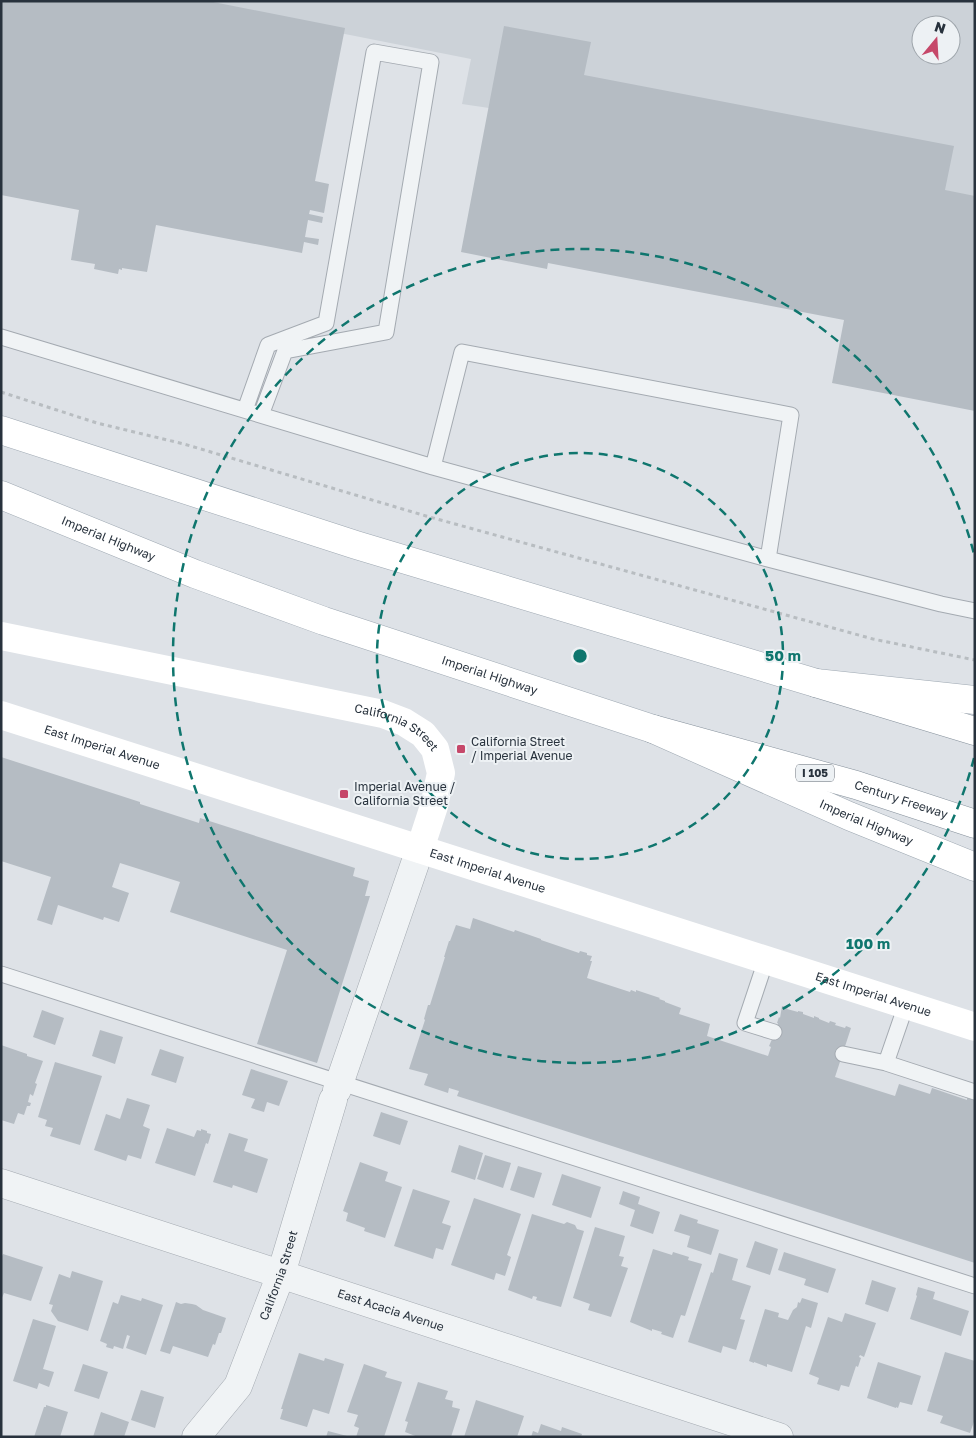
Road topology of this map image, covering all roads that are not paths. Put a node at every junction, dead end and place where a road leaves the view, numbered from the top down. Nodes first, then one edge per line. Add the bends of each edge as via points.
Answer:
1 (1, 337) edge
2 (245, 410) junction
3 (261, 415) junction
4 (1, 430) edge
5 (433, 467) junction
6 (1, 496) edge
7 (768, 559) junction
8 (975, 611) edge
9 (1, 636) edge
10 (816, 683) junction
11 (975, 700) edge
12 (1, 716) edge
13 (653, 729) junction
14 (975, 731) edge
15 (975, 824) edge
16 (420, 849) junction
17 (975, 867) edge
18 (766, 960) junction
19 (1, 974) edge
20 (906, 1004) junction
21 (975, 1027) edge
22 (774, 1032) dead end
23 (843, 1054) dead end
24 (886, 1063) junction
25 (337, 1091) junction
26 (975, 1092) edge
27 (1, 1183) edge
28 (282, 1274) junction
29 (975, 1286) edge
30 (196, 1437) edge
31 (779, 1437) edge

1 - 2 lane
2 - 3 lane
2 - 3 lane via 268,345 326,323 374,52 431,62 386,332 285,351
3 - 5 lane
4 - 10 main road via 356,545
5 - 7 lane
5 - 7 lane via 462,352 791,415
6 - 13 main road, Imperial Highway via 195,574 324,621
7 - 8 lane
9 - 16 main road, California Street via 383,714 404,722 423,734 435,749 441,773
10 - 11 main road
10 - 14 main road
12 - 16 main road, East Imperial Avenue
13 - 15 main road, Century Freeway / I 105 via 856,785
13 - 17 main road, Imperial Highway via 849,816
16 - 18 main road, East Imperial Avenue
16 - 25 street, California Street
18 - 20 main road, East Imperial Avenue
18 - 22 lane via 745,1024
19 - 25 lane
20 - 21 main road, East Imperial Avenue
20 - 24 lane
23 - 24 lane
24 - 26 lane
25 - 28 street, California Street
25 - 29 lane
27 - 28 street, East Acacia Avenue
28 - 30 street, California Street via 238,1386
28 - 31 street, East Acacia Avenue

